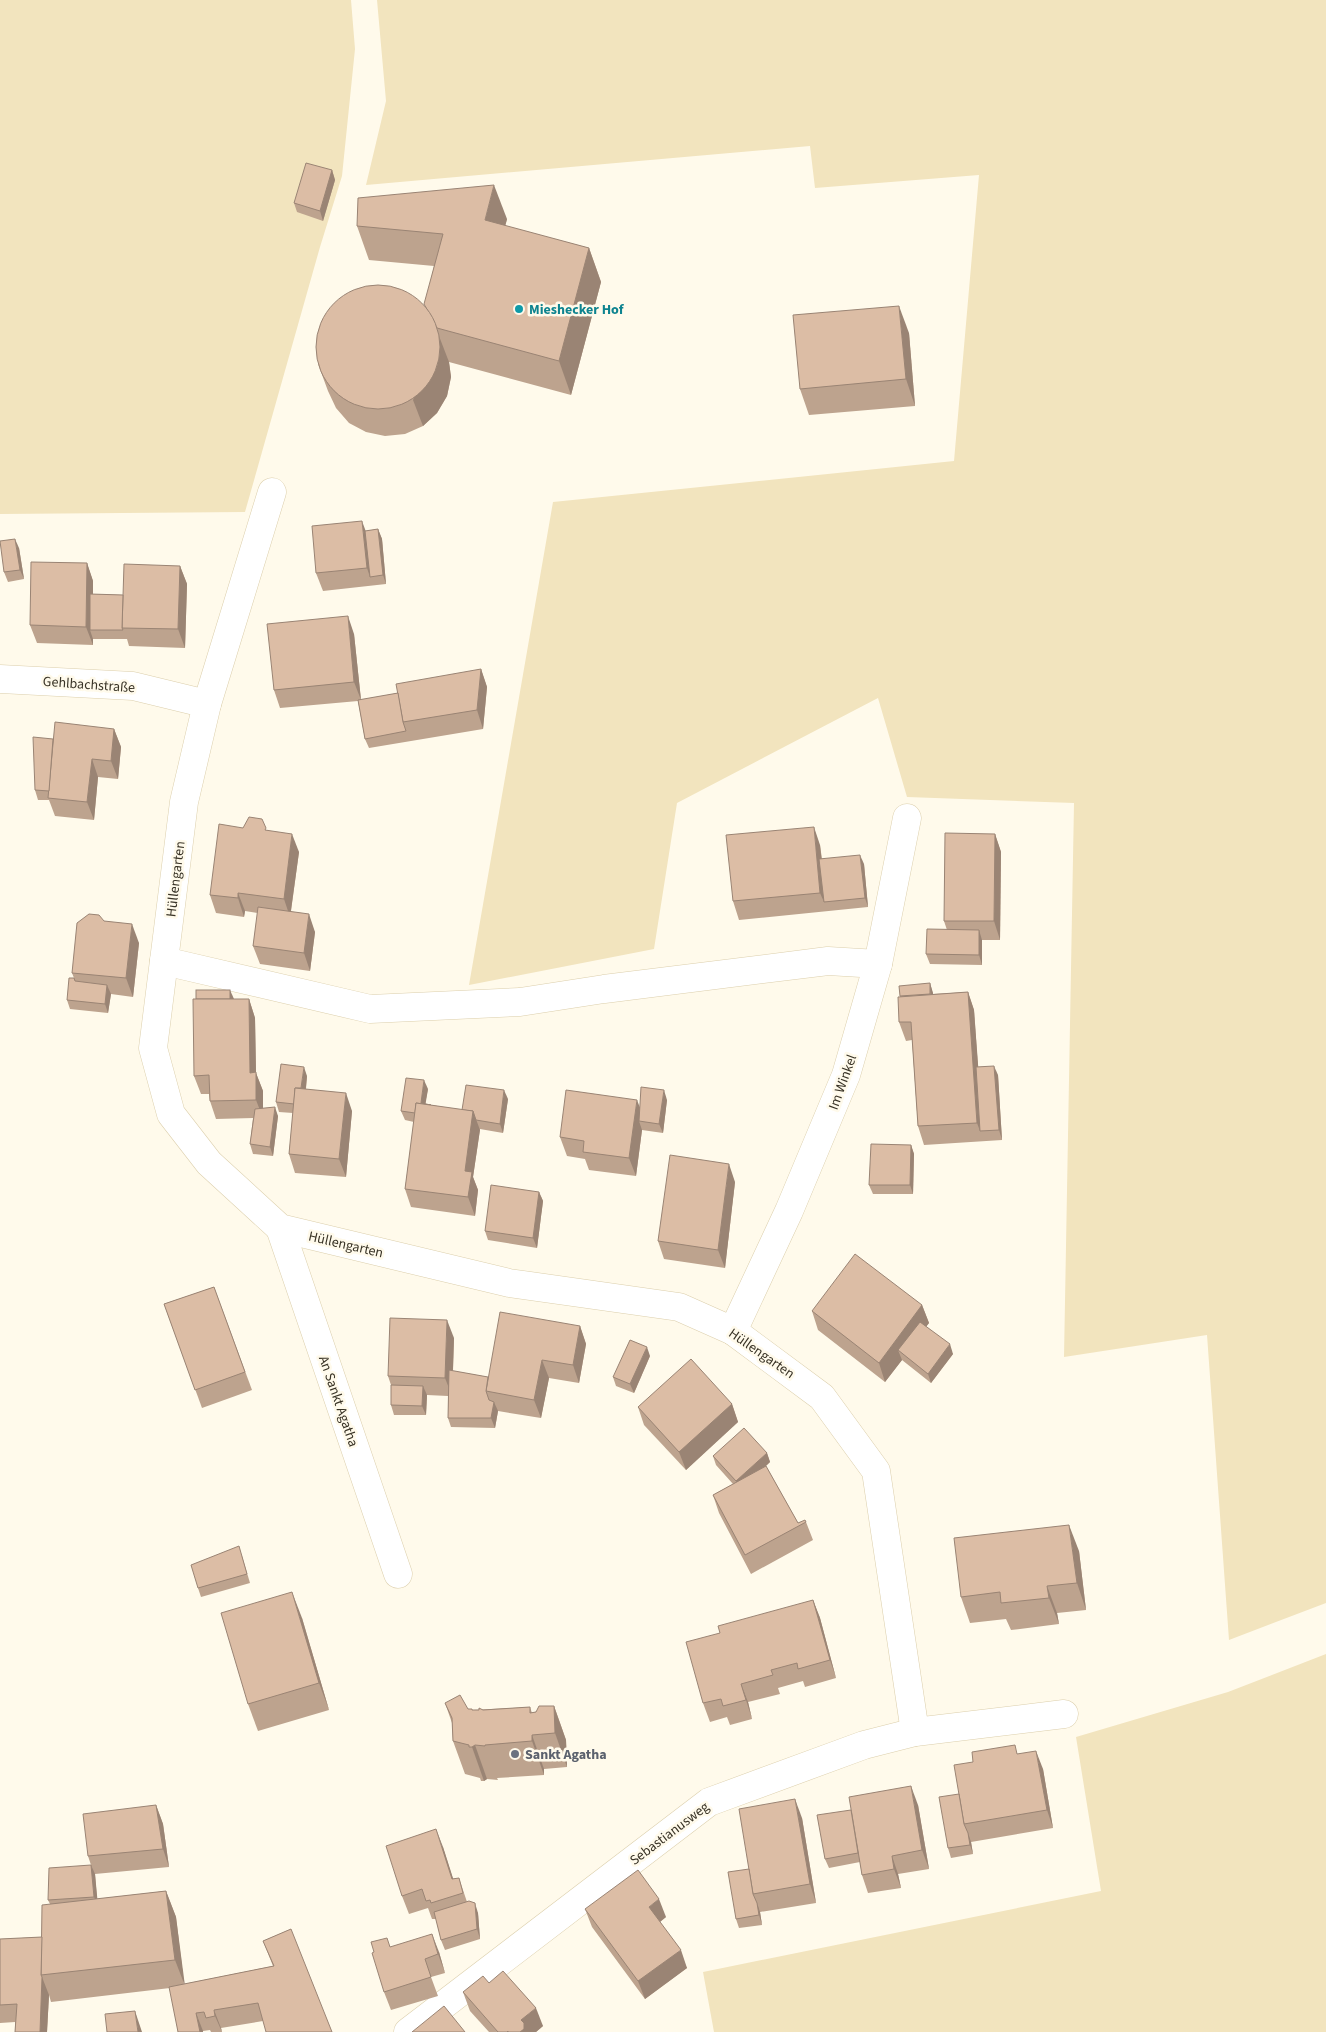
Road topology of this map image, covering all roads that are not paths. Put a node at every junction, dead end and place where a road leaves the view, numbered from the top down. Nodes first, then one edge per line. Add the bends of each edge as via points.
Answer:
1 (272, 492) dead end
2 (0, 679) edge
3 (207, 704) junction
4 (907, 818) dead end
5 (164, 961) junction
6 (878, 964) junction
7 (280, 1228) junction
8 (733, 1331) junction
9 (398, 1574) dead end
10 (1064, 1714) dead end
11 (914, 1732) junction
12 (408, 2032) edge

1 - 3 street, Hüllengarten
2 - 3 street, Gehlbachstraße via 133,686
3 - 5 street, Hüllengarten via 184,802
4 - 6 street, Im Winkel
5 - 6 street via 370,1009 520,1002 828,961
5 - 7 street, Hüllengarten via 153,1048 171,1114 209,1163
6 - 8 street, Im Winkel via 846,1075 789,1212
7 - 8 street, Hüllengarten via 509,1283 678,1306
7 - 9 street, An Sankt Agatha
8 - 11 street, Hüllengarten via 822,1397 876,1471
10 - 11 street, Sebastianusweg
11 - 12 street, Sebastianusweg via 864,1745 709,1802

